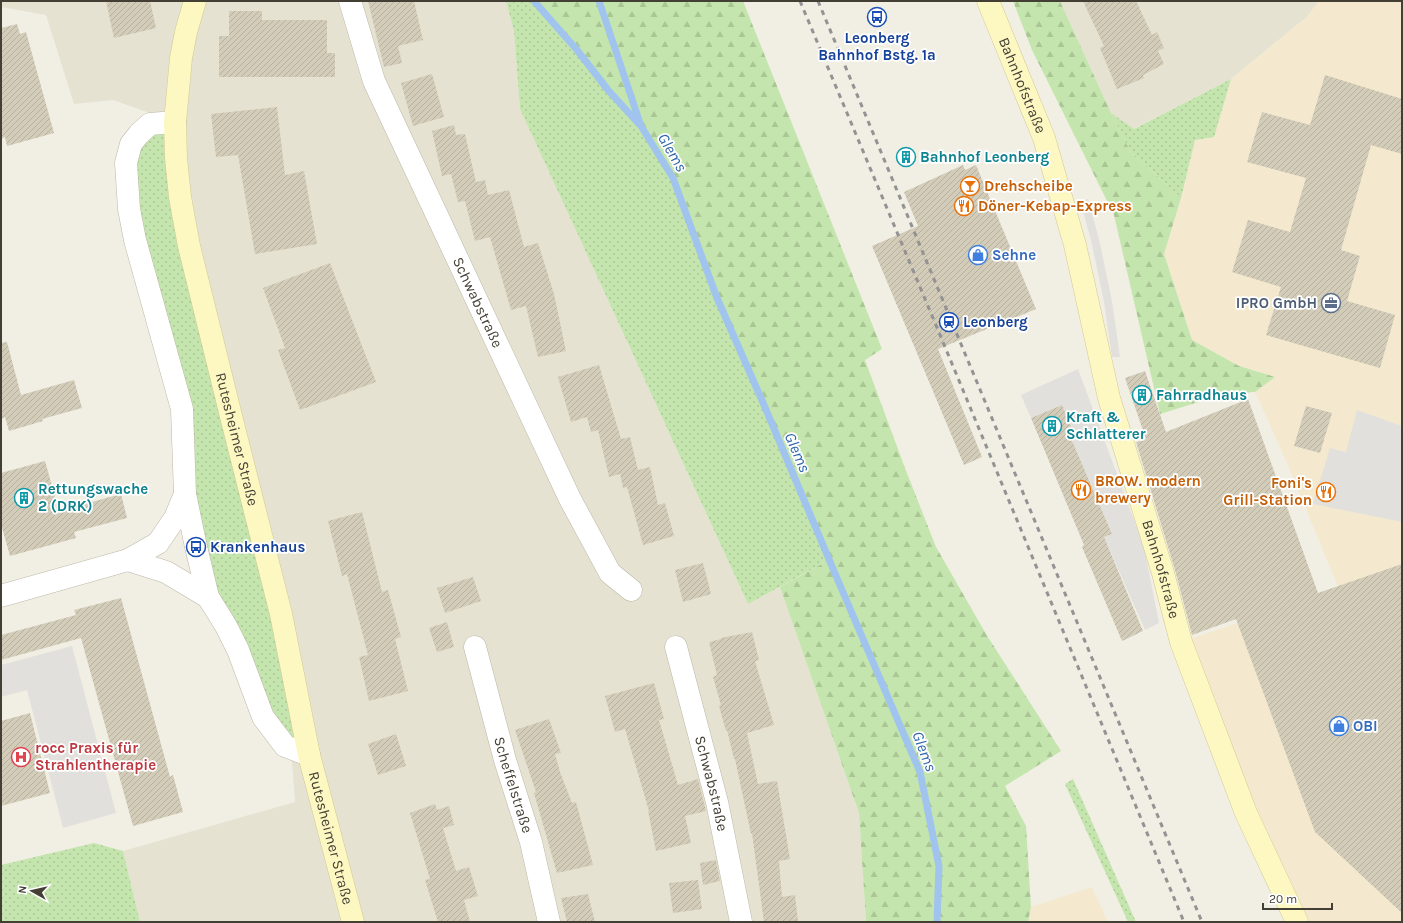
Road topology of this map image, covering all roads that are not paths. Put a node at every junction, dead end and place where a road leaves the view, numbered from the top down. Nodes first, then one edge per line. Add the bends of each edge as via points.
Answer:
1 (195, 1) edge
2 (350, 1) edge
3 (988, 1) edge
4 (175, 122) junction
5 (185, 494) junction
6 (128, 560) junction
7 (631, 590) dead end
8 (1, 596) edge
9 (208, 597) junction
10 (475, 647) dead end
11 (676, 647) dead end
12 (309, 755) junction
13 (353, 922) edge
14 (549, 922) edge
15 (741, 922) edge
16 (1297, 922) edge

1 - 4 street, Rutesheimer Straße via 181,58
2 - 7 street, Schwabstraße via 374,81 566,492 610,573
3 - 16 street, Bahnhofstraße via 1044,138 1075,245 1109,398 1163,573 1181,642 1246,813
4 - 5 street, Rutesheimer Straße via 150,124 131,144 126,163 129,209 135,240 182,409
4 - 12 street, Rutesheimer Straße via 180,197 190,246 281,614
5 - 6 street, Rutesheimer Straße via 175,518 158,543
5 - 9 street, Rutesheimer Straße
6 - 8 street, Rutesheimer Straße
6 - 9 street, Rutesheimer Straße via 166,572
9 - 12 street, Rutesheimer Straße via 238,650 263,717 285,746
10 - 14 street, Scheffelstraße via 505,760 531,842
11 - 15 street, Schwabstraße via 718,802
12 - 13 street, Rutesheimer Straße

